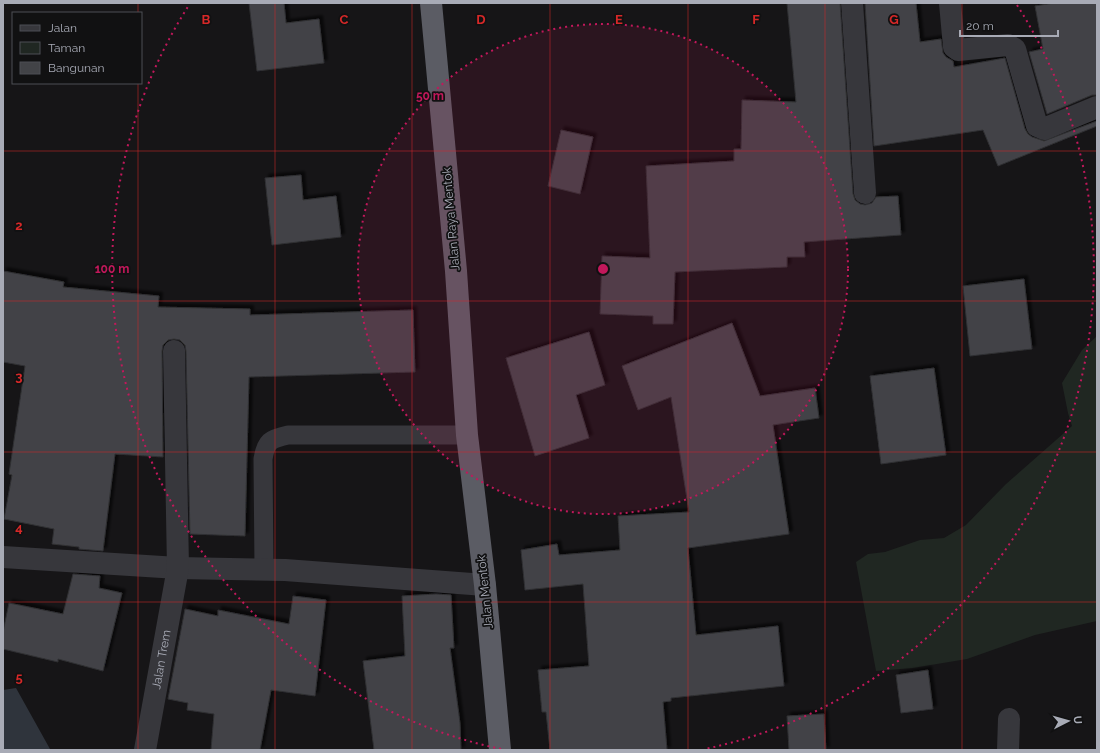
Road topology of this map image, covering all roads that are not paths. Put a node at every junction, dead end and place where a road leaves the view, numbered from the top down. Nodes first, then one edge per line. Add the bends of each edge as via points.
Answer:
1 (431, 3) edge
2 (852, 3) edge
3 (950, 3) edge
4 (1097, 107) edge
5 (865, 193) dead end
6 (174, 351) dead end
7 (466, 435) junction
8 (3, 557) edge
9 (178, 568) junction
10 (264, 570) junction
11 (485, 586) junction
12 (1009, 719) dead end
13 (145, 750) edge
14 (500, 750) edge
15 (1008, 750) edge

1 - 7 highway, Jalan Raya Mentok via 456,271
2 - 5 street
3 - 4 street via 956,49 1008,45 1015,49 1036,126 1044,129
6 - 9 street, Jalan Trem
7 - 10 lane via 288,435 273,438 265,448 263,460
7 - 11 highway, Jalan Mentok
8 - 9 street
9 - 10 street
9 - 13 street, Jalan Trem
10 - 11 street
11 - 14 highway, Jalan Mentok
12 - 15 street

